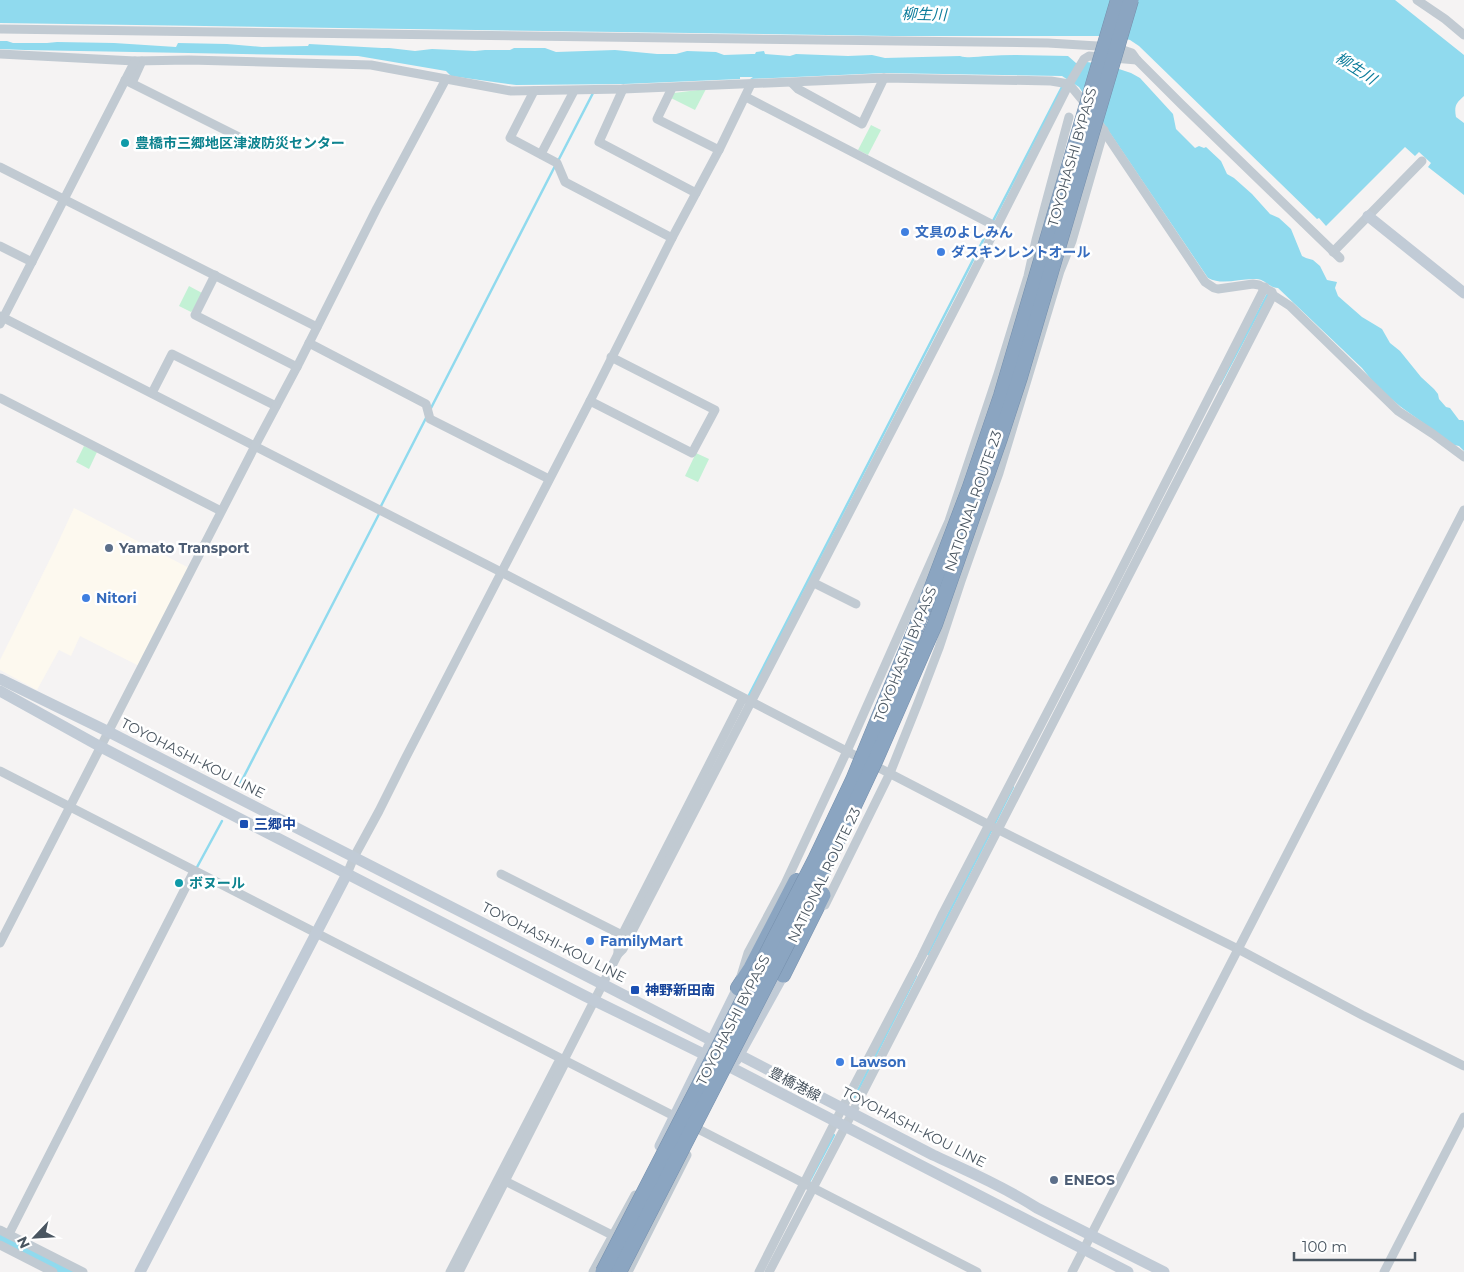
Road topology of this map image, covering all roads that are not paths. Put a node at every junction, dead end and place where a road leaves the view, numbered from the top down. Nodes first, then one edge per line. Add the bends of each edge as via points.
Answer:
1 (1118, 0) edge
2 (1131, 0) edge
3 (1417, 0) edge
4 (0, 29) edge
5 (1464, 35) edge
6 (0, 54) edge
7 (1137, 60) junction
8 (139, 61) junction
9 (884, 78) junction
10 (446, 79) junction
11 (129, 82) junction
12 (792, 83) junction
13 (1066, 83) junction
14 (751, 84) junction
15 (672, 88) junction
16 (623, 89) junction
17 (534, 91) junction
18 (574, 91) junction
19 (746, 97) junction
20 (1056, 112) junction
21 (1070, 117) junction
22 (1104, 130) junction
23 (253, 144) dead end
24 (719, 150) junction
25 (542, 154) junction
26 (1422, 161) dead end
27 (0, 167) edge
28 (696, 193) junction
29 (64, 200) junction
30 (1368, 216) junction
31 (996, 226) junction
32 (672, 238) junction
33 (0, 246) edge
34 (32, 262) junction
35 (215, 276) junction
36 (1269, 291) junction
37 (1464, 293) edge
38 (1, 319) edge
39 (317, 327) junction
40 (1012, 329) junction
41 (1040, 336) junction
42 (309, 343) junction
43 (612, 357) junction
44 (297, 367) junction
45 (152, 393) junction
46 (0, 398) edge
47 (590, 401) junction
48 (276, 406) junction
49 (255, 446) junction
50 (1464, 457) edge
51 (549, 479) junction
52 (1464, 510) edge
53 (222, 511) junction
54 (940, 541) junction
55 (971, 552) junction
56 (501, 572) junction
57 (814, 583) junction
58 (856, 604) dead end
59 (935, 624) junction
60 (908, 645) junction
61 (0, 679) edge
62 (0, 691) edge
63 (748, 700) junction
64 (109, 732) junction
65 (101, 747) junction
66 (847, 751) junction
67 (0, 771) edge
68 (890, 773) junction
69 (70, 807) junction
70 (993, 827) junction
71 (354, 857) junction
72 (194, 871) junction
73 (347, 874) junction
74 (501, 874) dead end
75 (316, 933) junction
76 (626, 937) junction
77 (0, 943) edge
78 (1238, 949) junction
79 (783, 975) junction
80 (603, 984) junction
81 (738, 988) junction
82 (595, 1001) junction
83 (712, 1040) junction
84 (705, 1054) junction
85 (739, 1055) junction
86 (564, 1060) junction
87 (1464, 1066) edge
88 (732, 1068) junction
89 (847, 1110) junction
90 (674, 1116) junction
91 (1464, 1117) edge
92 (840, 1124) junction
93 (700, 1130) junction
94 (645, 1177) junction
95 (502, 1182) junction
96 (808, 1186) junction
97 (670, 1190) junction
98 (4, 1232) edge
99 (612, 1235) junction
100 (1092, 1236) junction
101 (781, 1238) junction
102 (0, 1241) edge
103 (0, 1245) edge
104 (1084, 1250) junction
105 (459, 1266) edge
106 (53, 1272) edge
107 (83, 1272) edge
108 (140, 1272) edge
109 (450, 1272) edge
110 (593, 1272) edge
111 (603, 1272) edge
112 (619, 1272) edge
113 (628, 1272) edge
114 (759, 1272) edge
115 (769, 1272) edge
116 (977, 1272) edge
117 (1072, 1272) edge
118 (1128, 1272) edge
119 (1164, 1272) edge
120 (1384, 1272) edge

1 - 60 highway, TOYOHASHI BYPASS, bridge via 1001,396 947,549
2 - 59 highway, TOYOHASHI BYPASS, bridge via 1020,377
3 - 5 street
4 - 7 street via 1048,43 1114,47 1132,53
6 - 8 street
7 - 13 street via 1090,56
7 - 30 street via 1336,255
8 - 10 street via 371,64
8 - 11 street
9 - 12 street
9 - 12 street via 862,124 798,90
9 - 13 street
10 - 17 street via 511,91
10 - 39 street
11 - 23 street
11 - 29 street
12 - 14 street
13 - 20 street
13 - 22 street via 1079,94
14 - 15 street
14 - 19 street
15 - 16 street
15 - 24 street via 657,119
16 - 18 street
16 - 28 street via 599,142
17 - 18 street
17 - 25 street via 510,138
18 - 25 street
19 - 24 street
19 - 31 street
20 - 21 street
20 - 31 street
21 - 22 street
21 - 40 street
22 - 36 street via 1205,282 1218,289 1253,284
22 - 41 street, NATIONAL ROUTE 23
24 - 28 street
25 - 32 street via 556,164 565,182
26 - 30 street
27 - 29 street
28 - 32 street
29 - 34 street
29 - 35 street
30 - 37 main road
31 - 57 street
32 - 43 street
33 - 34 street
34 - 38 street
35 - 39 street
35 - 44 street via 195,315
36 - 50 street via 1290,306 1398,411
36 - 70 street
38 - 45 street
39 - 42 street
40 - 41 street
40 - 54 street
41 - 55 street, NATIONAL ROUTE 23 via 999,473
42 - 44 street
42 - 51 street via 426,404 430,419
43 - 47 street
43 - 47 street via 715,410 692,453
44 - 48 street
45 - 48 street via 172,354
45 - 49 street
46 - 53 street
47 - 51 street
48 - 49 street
49 - 53 street
49 - 56 street
51 - 56 street
52 - 78 street
53 - 64 street
54 - 55 street
54 - 66 street
55 - 68 street, NATIONAL ROUTE 23 via 932,667
56 - 63 street
56 - 71 street
57 - 58 street
57 - 63 street
59 - 79 highway, bridge via 898,734
59 - 112 highway, TOYOHASHI BYPASS, bridge via 811,897
60 - 81 highway, bridge via 796,881
60 - 111 highway, TOYOHASHI BYPASS, bridge via 853,780 815,860
61 - 64 main road, TOYOHASHI-KOU LINE
62 - 65 main road
63 - 66 street
63 - 76 street
64 - 65 street
64 - 71 main road, TOYOHASHI-KOU LINE
65 - 69 street
65 - 73 main road
66 - 68 street
66 - 81 street via 785,884 748,953
67 - 69 street
68 - 70 street
68 - 79 street, NATIONAL ROUTE 23 via 799,957
69 - 72 street
69 - 77 street
70 - 78 street
70 - 89 street via 943,913
71 - 73 street
71 - 80 main road, TOYOHASHI-KOU LINE
72 - 75 street
72 - 98 street
73 - 75 main road
73 - 82 main road
74 - 76 street
75 - 86 street
75 - 108 main road
76 - 80 street
78 - 87 street
78 - 100 street
79 - 85 main road
80 - 82 street
80 - 83 main road, TOYOHASHI-KOU LINE
81 - 83 main road
82 - 84 main road
82 - 86 street
83 - 84 main road
83 - 85 main road, TOYOHASHI-KOU LINE
84 - 88 main road, 豊橋港線
84 - 90 main road
85 - 88 main road
85 - 89 main road, TOYOHASHI-KOU LINE
86 - 90 street
86 - 95 street
88 - 92 main road, 豊橋港線
88 - 93 street
89 - 92 street
89 - 100 main road, TOYOHASHI-KOU LINE
90 - 94 main road
91 - 120 street
92 - 96 street
92 - 104 main road, 豊橋港線
93 - 96 street
93 - 97 street
94 - 97 street
94 - 99 street
95 - 99 street
95 - 105 street
96 - 101 street
96 - 116 street
97 - 113 street
98 - 102 street
98 - 107 street
99 - 110 street
100 - 104 street
100 - 119 main road, TOYOHASHI-KOU LINE
101 - 114 street
101 - 115 street
103 - 106 street
104 - 117 street
104 - 118 main road, 豊橋港線
105 - 109 street

